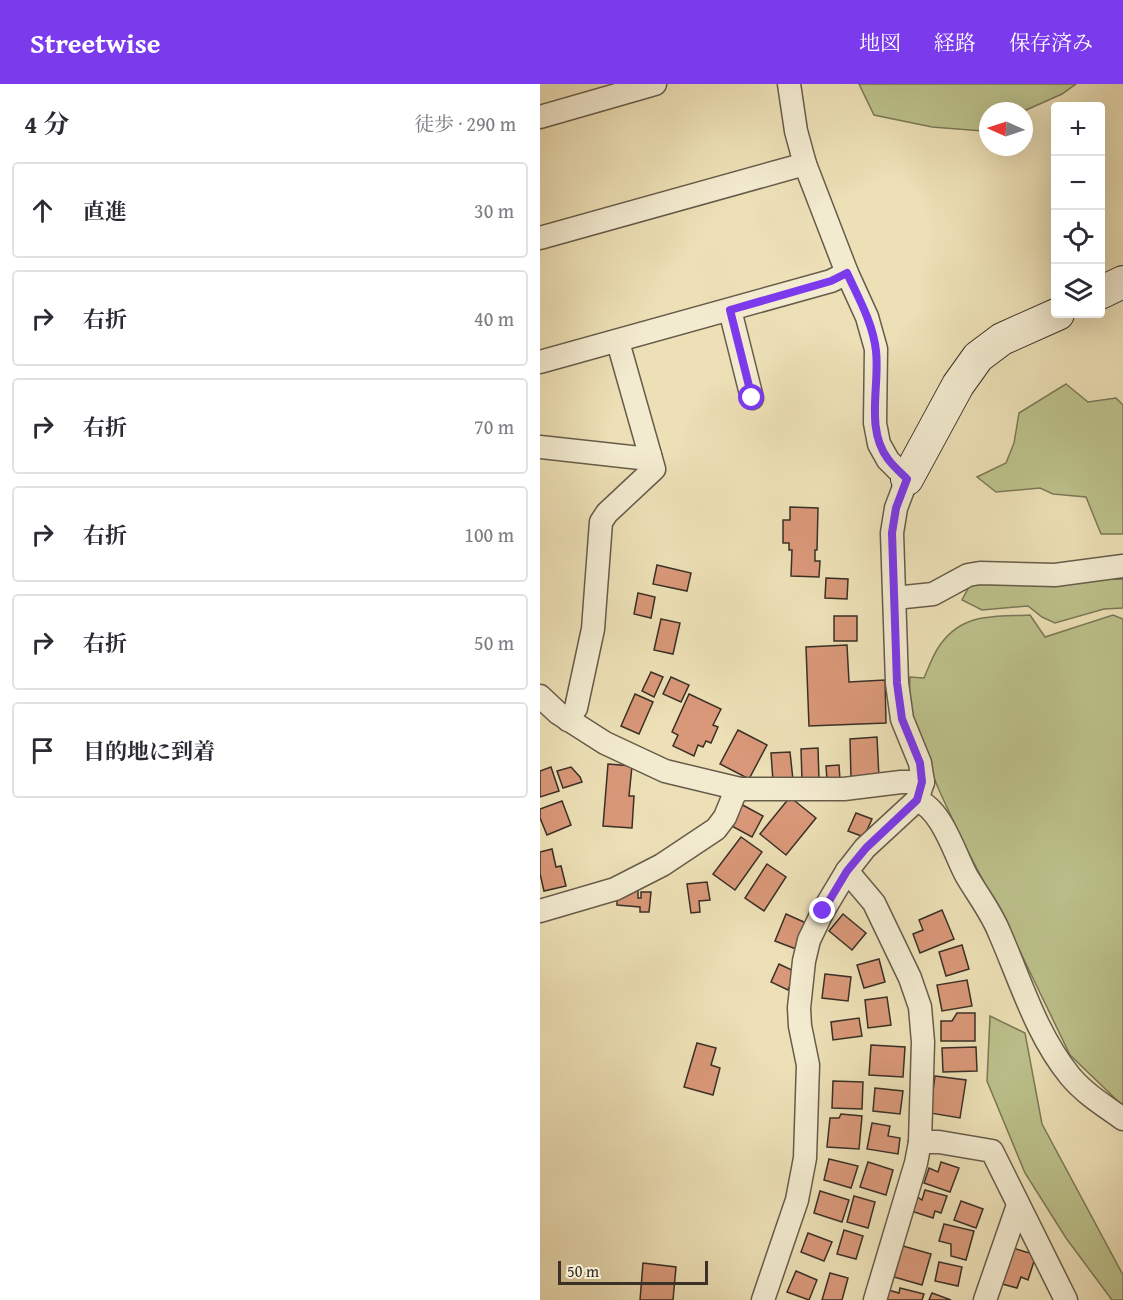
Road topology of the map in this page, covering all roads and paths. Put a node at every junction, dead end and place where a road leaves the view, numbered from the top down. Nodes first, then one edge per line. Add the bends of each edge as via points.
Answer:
1 (655, 84) edge
2 (789, 84) edge
3 (540, 117) edge
4 (805, 164) junction
5 (540, 238) edge
6 (847, 273) junction
7 (1123, 282) edge
8 (1105, 291) edge
9 (730, 310) junction
10 (1051, 317) edge
11 (618, 342) junction
12 (540, 362) edge
13 (752, 398) dead end
14 (540, 447) edge
15 (650, 455) junction
16 (907, 479) junction
17 (1123, 566) edge
18 (895, 598) junction
19 (540, 696) edge
20 (568, 720) junction
21 (740, 789) junction
22 (920, 791) junction
23 (847, 871) junction
24 (540, 911) edge
25 (1123, 1119) edge
26 (920, 1142) junction
27 (1018, 1205) junction
28 (763, 1300) edge
29 (875, 1300) edge
30 (986, 1300) edge
31 (1066, 1300) edge

1 - 3 street
2 - 4 street
4 - 5 street
4 - 6 street
6 - 9 street
6 - 16 street via 876,349 875,423 879,444
7 - 8 street
9 - 11 street
9 - 13 street
10 - 16 street via 1002,339 978,357 958,385
11 - 12 street
11 - 15 street
14 - 15 street via 640,458
15 - 20 street via 654,469 601,522 593,629 576,708
16 - 18 street via 892,533
17 - 18 street via 1055,575 980,573 968,575 933,594
18 - 22 street via 897,683 902,719 920,763
19 - 20 street
20 - 21 street via 605,743 665,771
21 - 22 street via 844,789 901,782
21 - 24 street via 716,829 662,865 615,889
22 - 23 street
22 - 25 street via 999,931 1042,1033 1071,1077
23 - 26 street via 874,903 920,1007
23 - 28 street via 809,940 804,961 800,1026 808,1065 805,1158 797,1200
26 - 27 street via 992,1151
26 - 29 street
27 - 30 street
27 - 31 street

